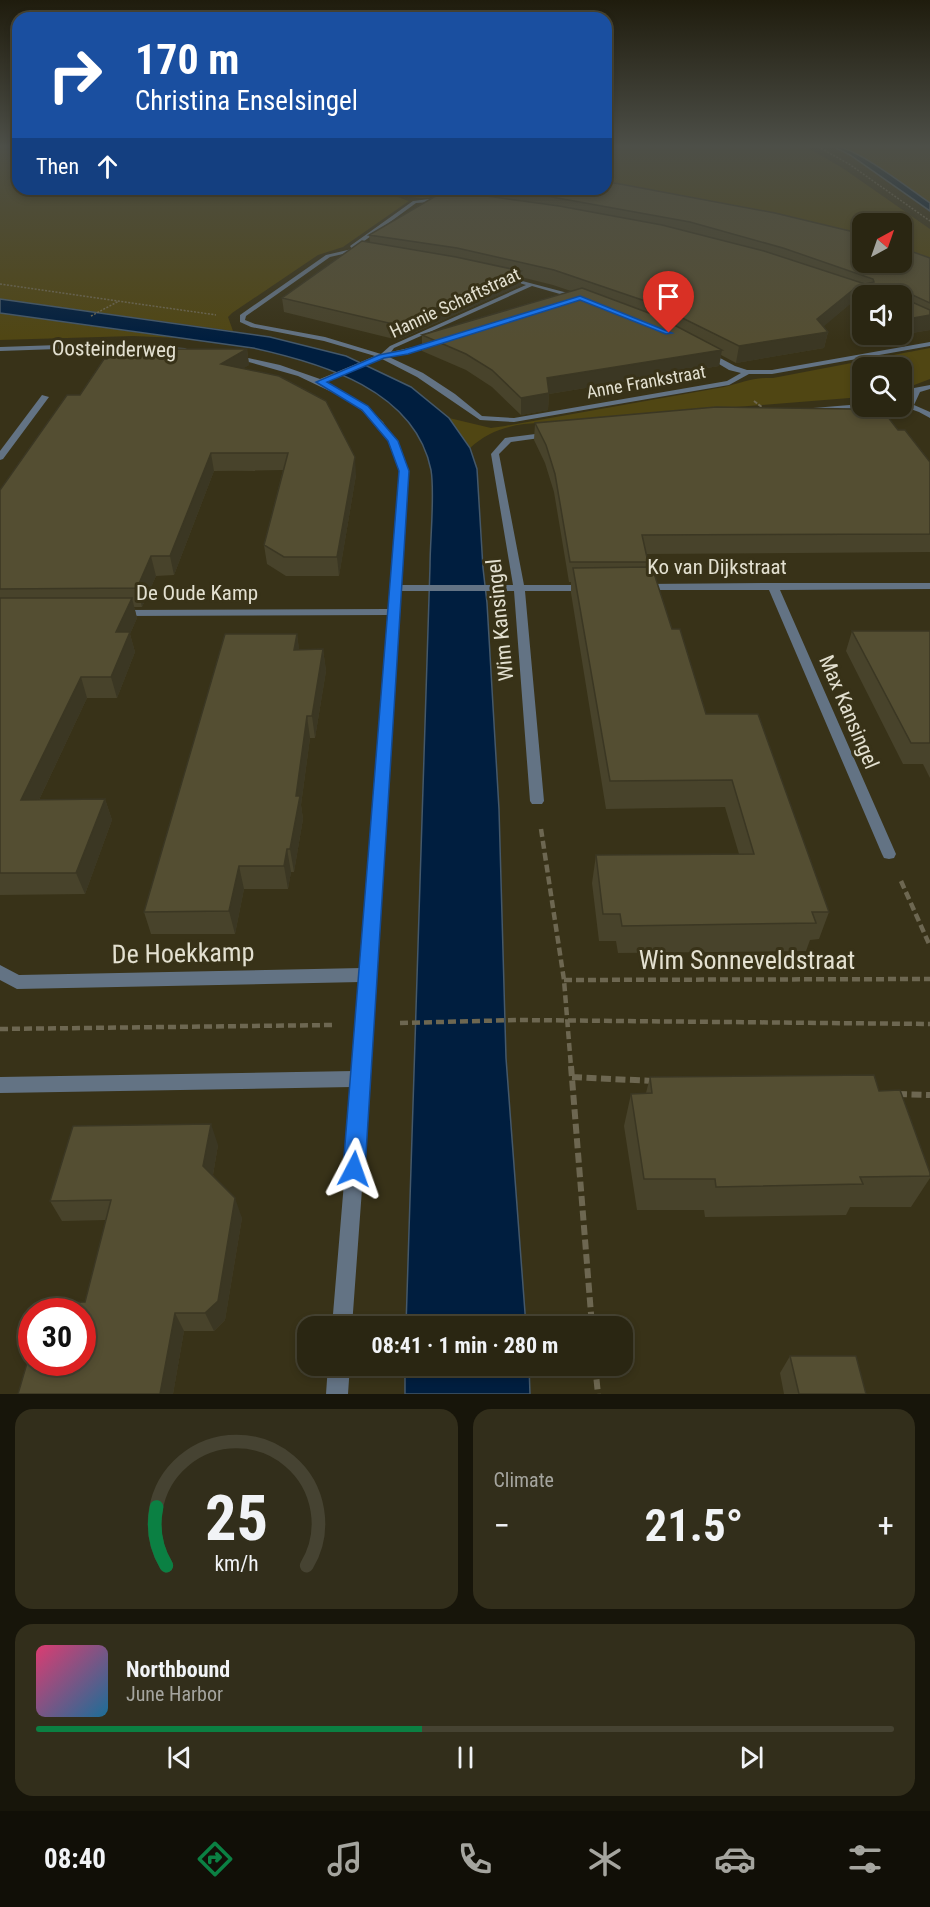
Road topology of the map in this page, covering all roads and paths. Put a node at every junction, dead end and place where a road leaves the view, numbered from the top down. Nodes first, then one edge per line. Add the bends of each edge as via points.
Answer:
1 (403, 210) edge
2 (913, 210) edge
3 (930, 222) edge
4 (354, 250) junction
5 (372, 253) edge
6 (498, 275) edge
7 (0, 284) edge
8 (533, 284) junction
9 (580, 298) junction
10 (120, 300) junction
11 (569, 301) edge
12 (590, 301) edge
13 (105, 308) dead end
14 (240, 318) junction
15 (449, 339) edge
16 (930, 344) edge
17 (0, 349) edge
18 (198, 351) edge
19 (704, 351) edge
20 (220, 354) edge
21 (382, 356) junction
22 (747, 372) junction
23 (320, 382) junction
24 (930, 387) edge
25 (45, 397) dead end
26 (912, 397) edge
27 (852, 407) edge
28 (912, 408) edge
29 (806, 411) edge
30 (930, 416) edge
31 (562, 433) edge
32 (0, 457) edge
33 (773, 586) junction
34 (930, 586) edge
35 (634, 587) edge
36 (396, 588) junction
37 (519, 588) junction
38 (600, 588) edge
39 (394, 612) junction
40 (108, 613) edge
41 (537, 801) joint
42 (889, 854) joint
43 (930, 946) edge
44 (0, 972) edge
45 (369, 975) junction
46 (564, 980) junction
47 (930, 980) edge
48 (568, 1022) junction
49 (403, 1023) dead end
50 (930, 1024) edge
51 (366, 1025) junction
52 (0, 1029) edge
53 (572, 1077) junction
54 (361, 1079) junction
55 (656, 1081) edge
56 (0, 1085) edge
57 (894, 1094) edge
58 (930, 1095) edge
59 (343, 1316) edge
60 (591, 1316) edge
61 (338, 1376) edge
62 (596, 1376) edge
63 (337, 1394) edge
64 (598, 1394) edge

1 - 4 street via 354,244
2 - 3 path
4 - 5 street
4 - 14 street via 328,256
6 - 8 street, Hannie Schaftstraat
7 - 10 path
8 - 9 street, Hannie Schaftstraat
8 - 21 street, Hannie Schaftstraat via 392,346
9 - 11 street
9 - 12 street, Hannie Schaftstraat
10 - 13 path
10 - 14 path
14 - 21 street via 253,326 325,339
15 - 21 street, Hannie Schaftstraat
16 - 22 street, Anne Frankstraat via 772,372
17 - 18 street, Oosteinderweg via 87,346
19 - 22 street
20 - 23 street via 263,362
21 - 22 street, Anne Frankstraat via 420,375 472,413 492,420 514,420 729,383
21 - 23 street
23 - 36 street via 365,408 393,441 404,471
24 - 26 street via 917,390
25 - 32 street
27 - 29 street
28 - 30 street
31 - 37 street, Wim Kansingel via 508,440 495,454
33 - 34 street, Ko van Dijkstraat
33 - 35 street, Ko van Dijkstraat
33 - 42 street, Max Kansingel
36 - 37 street
36 - 39 street
37 - 38 street
37 - 41 street, Wim Kansingel
39 - 40 street, De Oude Kamp
39 - 45 street
41 - 46 path
42 - 43 path
44 - 45 street, De Hoekkamp via 17,982
45 - 51 street
46 - 47 path, Wim Sonneveldstraat
46 - 48 path
48 - 49 path
48 - 50 path
48 - 53 path
51 - 52 path
51 - 54 street
53 - 55 path
53 - 60 path
54 - 56 street
54 - 59 street
57 - 58 path
61 - 63 street
62 - 64 path

